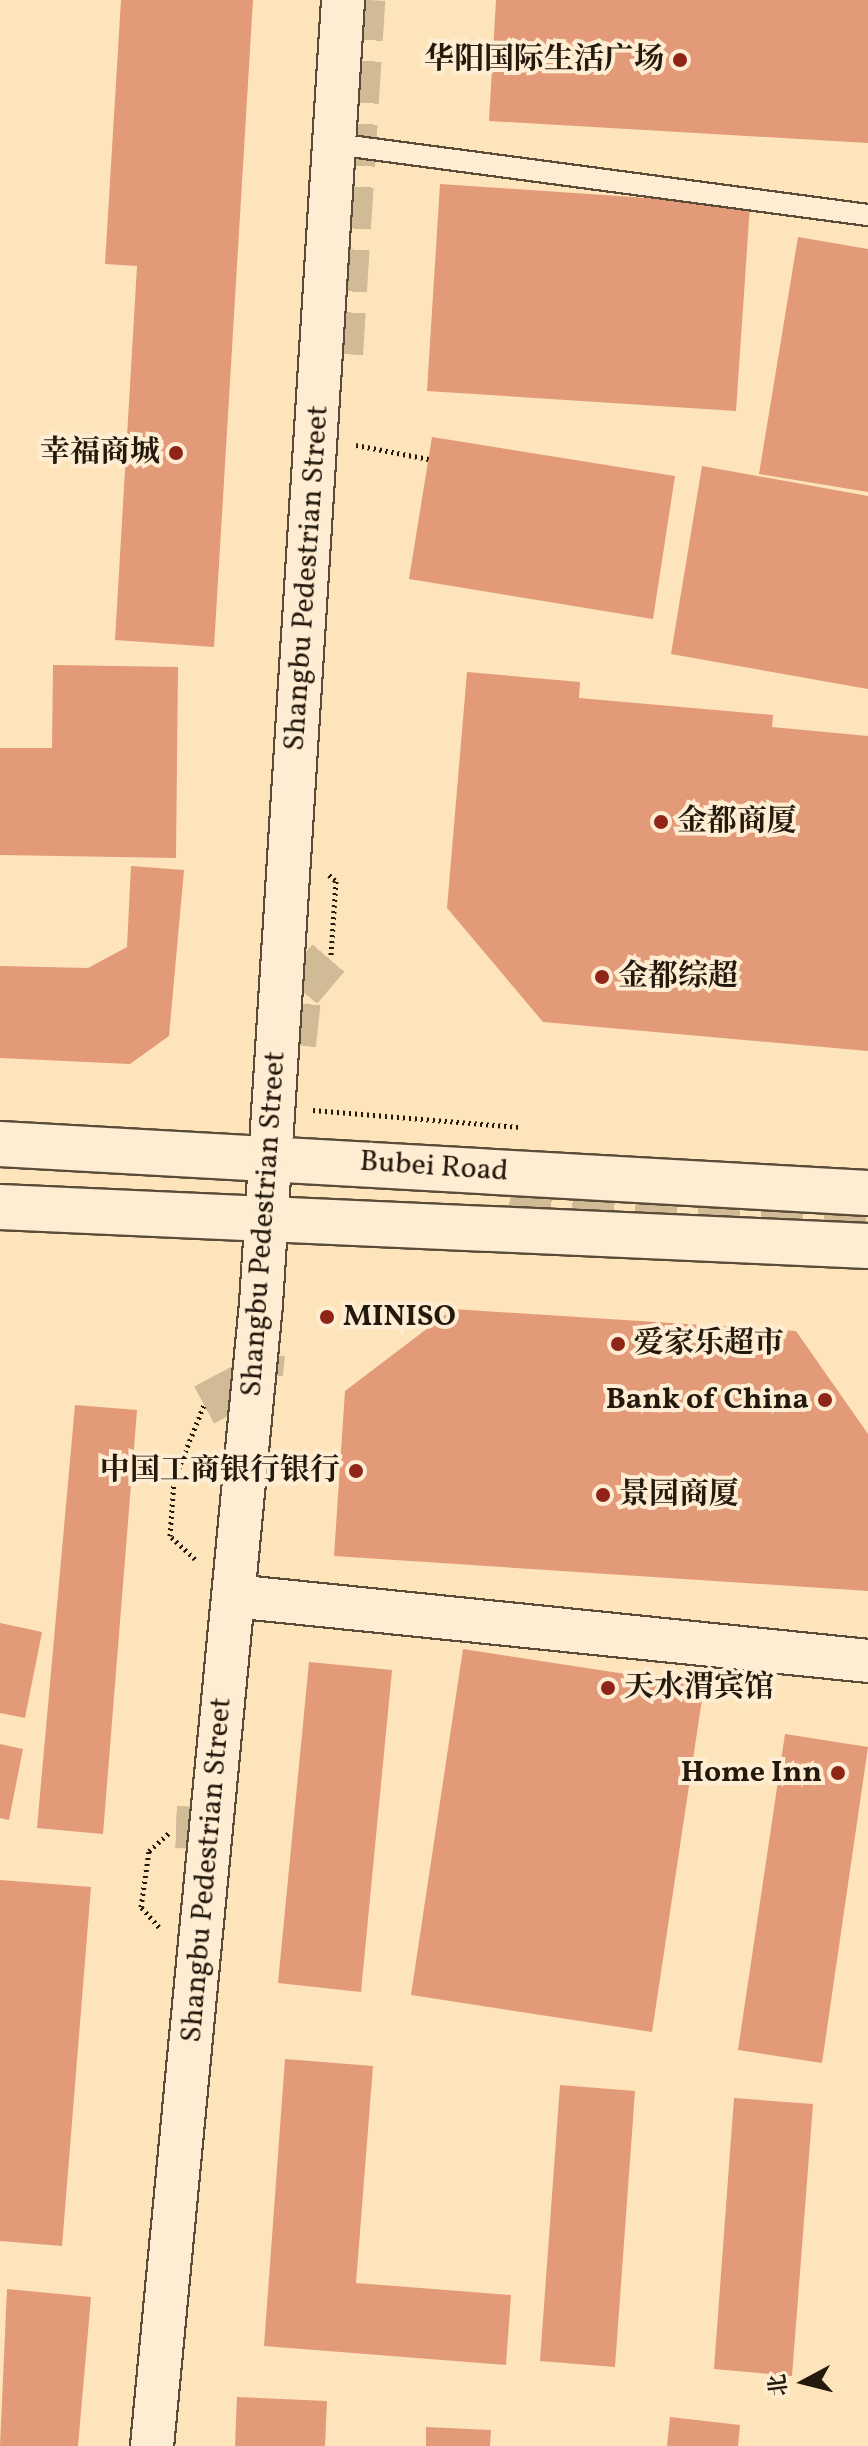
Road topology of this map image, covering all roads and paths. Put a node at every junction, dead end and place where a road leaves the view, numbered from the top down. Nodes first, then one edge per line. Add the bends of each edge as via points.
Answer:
1 (343, 0) edge
2 (335, 144) junction
3 (868, 215) edge
4 (316, 438) junction
5 (429, 459) dead end
6 (304, 1109) dead end
7 (524, 1128) dead end
8 (0, 1144) edge
9 (270, 1155) junction
10 (868, 1193) edge
11 (0, 1207) edge
12 (266, 1219) junction
13 (868, 1246) edge
14 (204, 1405) tunnel mouth
15 (233, 1596) junction
16 (868, 1661) edge
17 (152, 2446) edge

1 - 2 street, Shangbu Pedestrian Street
2 - 3 lane
2 - 4 street, Shangbu Pedestrian Street
4 - 5 path
4 - 9 street, Shangbu Pedestrian Street
6 - 7 path
8 - 9 main road, Bubei Road
9 - 10 main road, Bubei Road
9 - 12 street, Shangbu Pedestrian Street
11 - 12 main road
12 - 13 main road
12 - 15 street, Shangbu Pedestrian Street
14 - 15 path via 174,1480 170,1536
15 - 16 street
15 - 17 street, Shangbu Pedestrian Street

